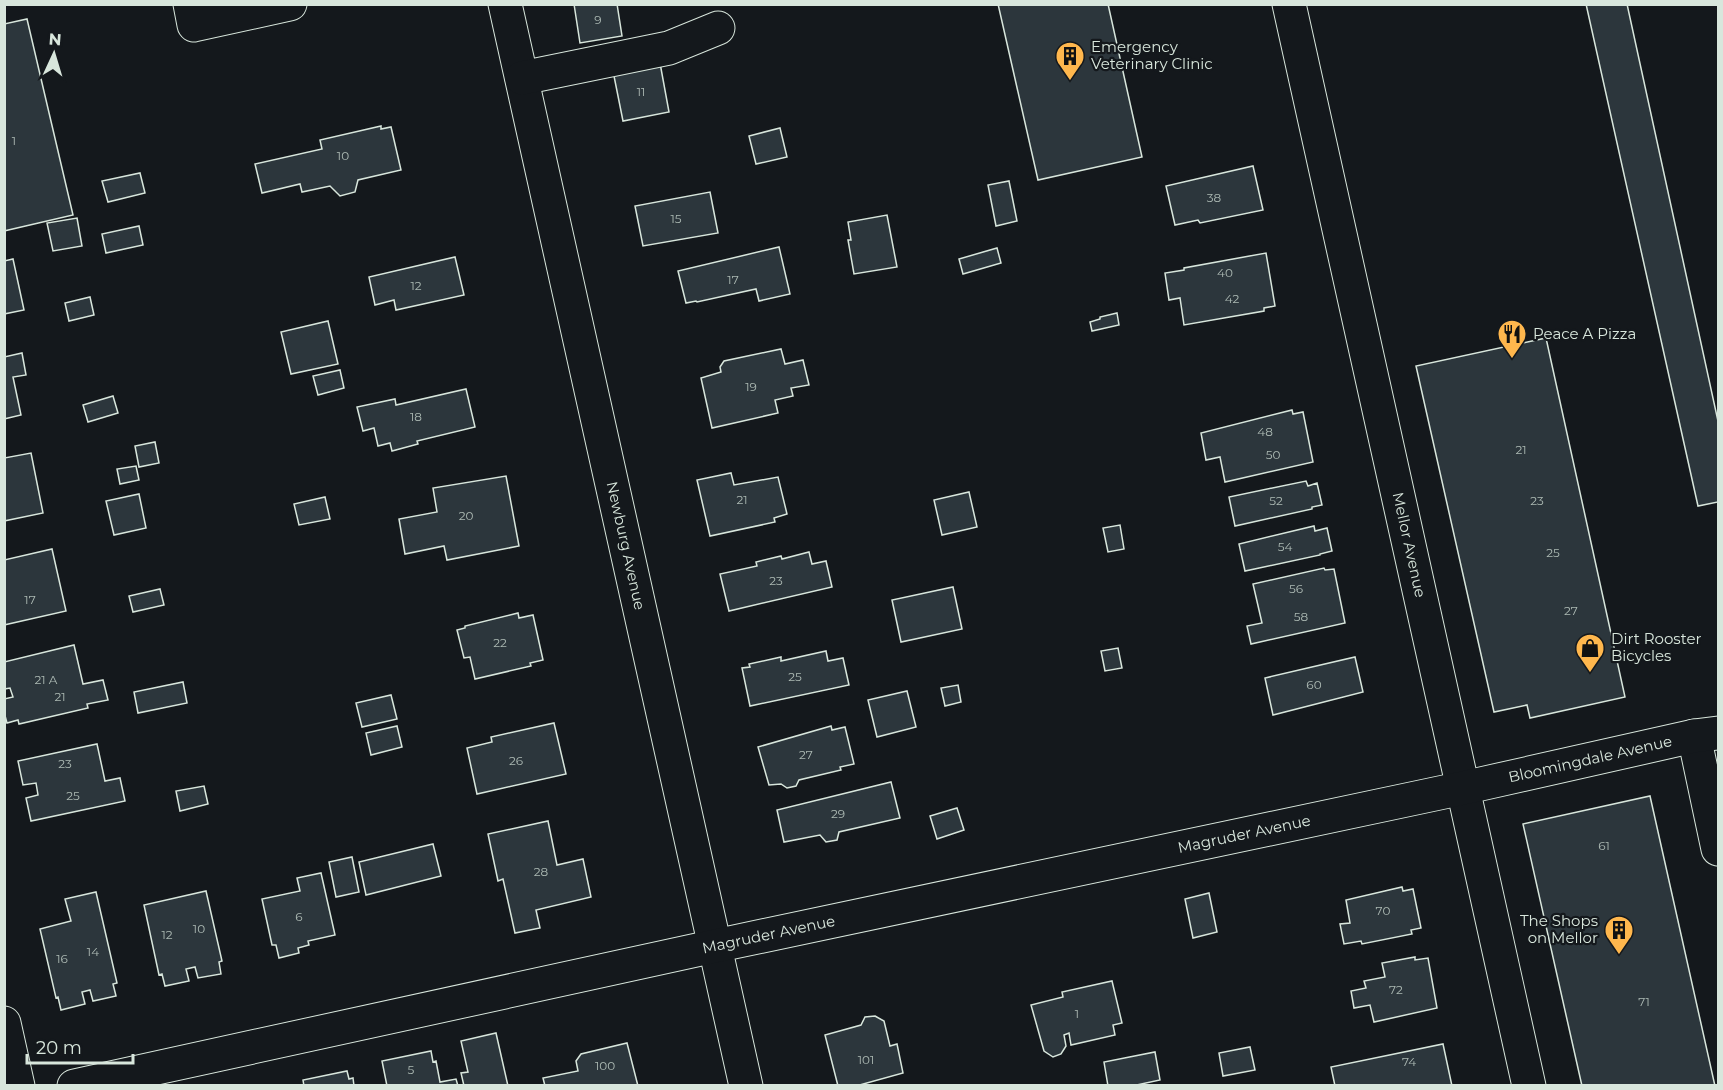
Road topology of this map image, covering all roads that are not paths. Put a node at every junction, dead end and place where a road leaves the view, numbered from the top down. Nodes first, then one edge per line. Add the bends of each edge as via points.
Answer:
1 (189, 4) edge
2 (290, 4) edge
3 (505, 4) edge
4 (1289, 4) edge
5 (718, 28) dead end
6 (522, 78) junction
7 (1706, 734) edge
8 (1463, 788) junction
9 (1719, 849) edge
10 (715, 946) junction
11 (4, 1023) edge
12 (18, 1086) edge
13 (74, 1086) edge
14 (747, 1086) edge
15 (1529, 1086) edge

1 - 2 street via 194,25
3 - 6 street, Newburg Avenue
4 - 8 street, Mellor Avenue
5 - 6 street via 669,48
6 - 10 street, Newburg Avenue
7 - 8 street, Bloomingdale Avenue
7 - 9 street
8 - 10 street, Magruder Avenue
8 - 15 street, Mellor Avenue
10 - 13 street, Magruder Avenue
10 - 14 street, Newburg Avenue
11 - 12 street

